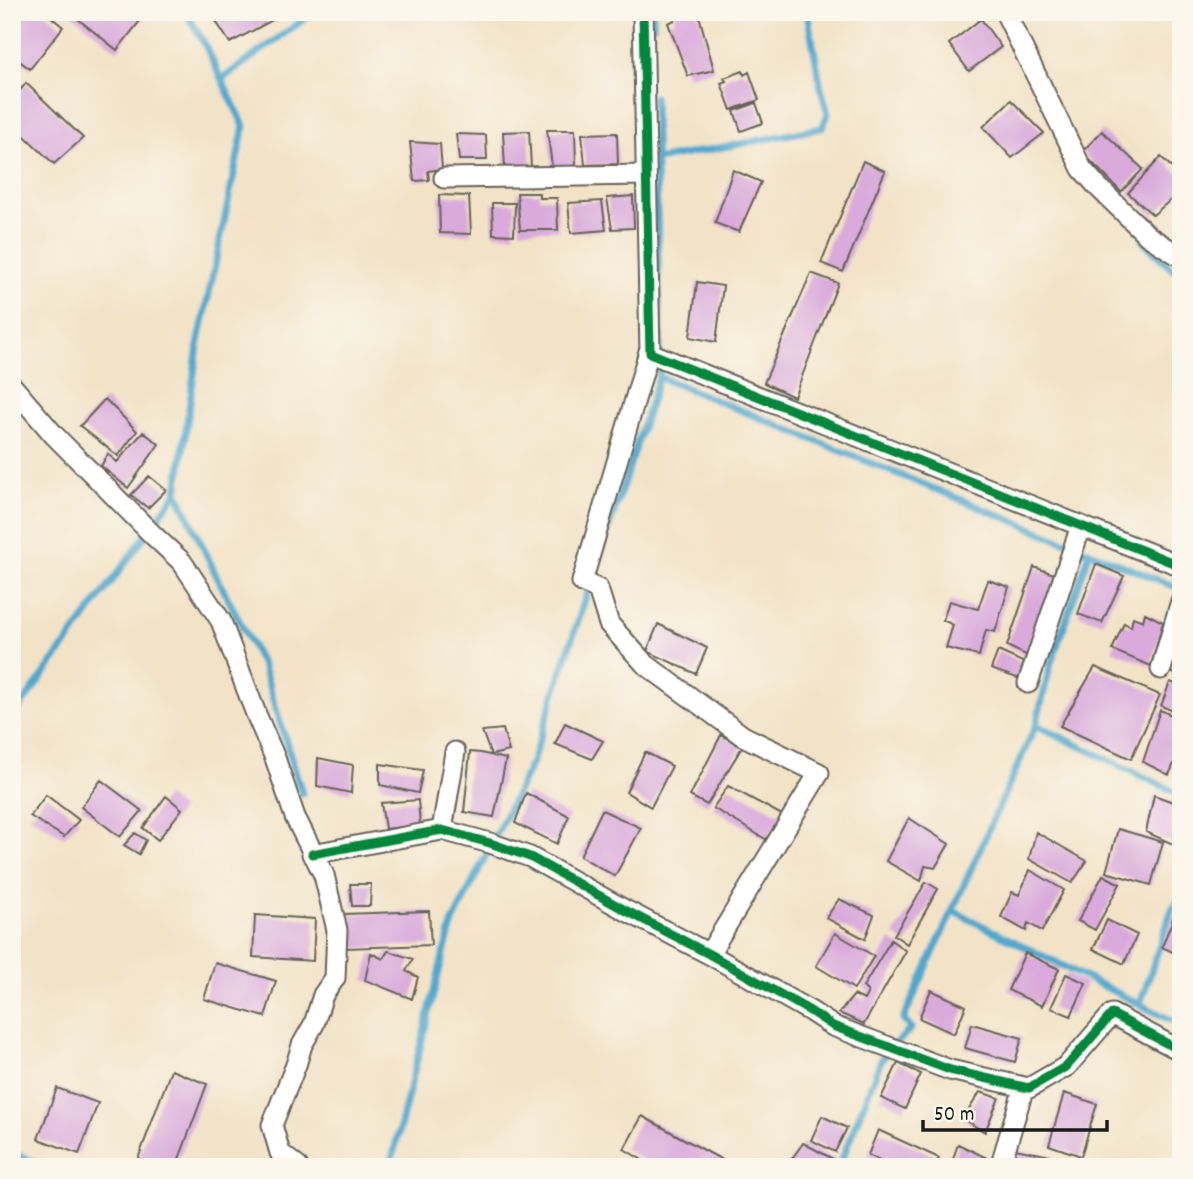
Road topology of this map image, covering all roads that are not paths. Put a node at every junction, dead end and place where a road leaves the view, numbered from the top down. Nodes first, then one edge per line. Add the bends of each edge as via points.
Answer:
1 (643, 12) edge
2 (1004, 12) edge
3 (646, 175) junction
4 (444, 178) dead end
5 (1181, 257) edge
6 (656, 354) junction
7 (12, 386) edge
8 (1081, 526) junction
9 (1181, 566) edge
10 (1181, 601) edge
11 (1161, 668) dead end
12 (1028, 682) dead end
13 (455, 752) dead end
14 (442, 830) junction
15 (313, 855) junction
16 (709, 954) junction
17 (1181, 1051) edge
18 (1024, 1087) junction
19 (298, 1167) edge
20 (1000, 1167) edge

1 - 3 street
2 - 5 street via 1082,169 1147,236
3 - 4 street
3 - 6 street
6 - 8 street
6 - 16 street via 582,582 598,589 608,624 645,664 743,736 819,773
7 - 15 street via 54,435 182,562 220,621
8 - 9 street
8 - 12 street
10 - 11 street
13 - 14 street
14 - 15 street
14 - 16 street via 530,857
15 - 19 street via 324,875 337,930 335,978 323,995 272,1125 281,1153
16 - 18 street via 833,1026 950,1070
17 - 18 street via 1111,1014 1067,1066
18 - 20 street

